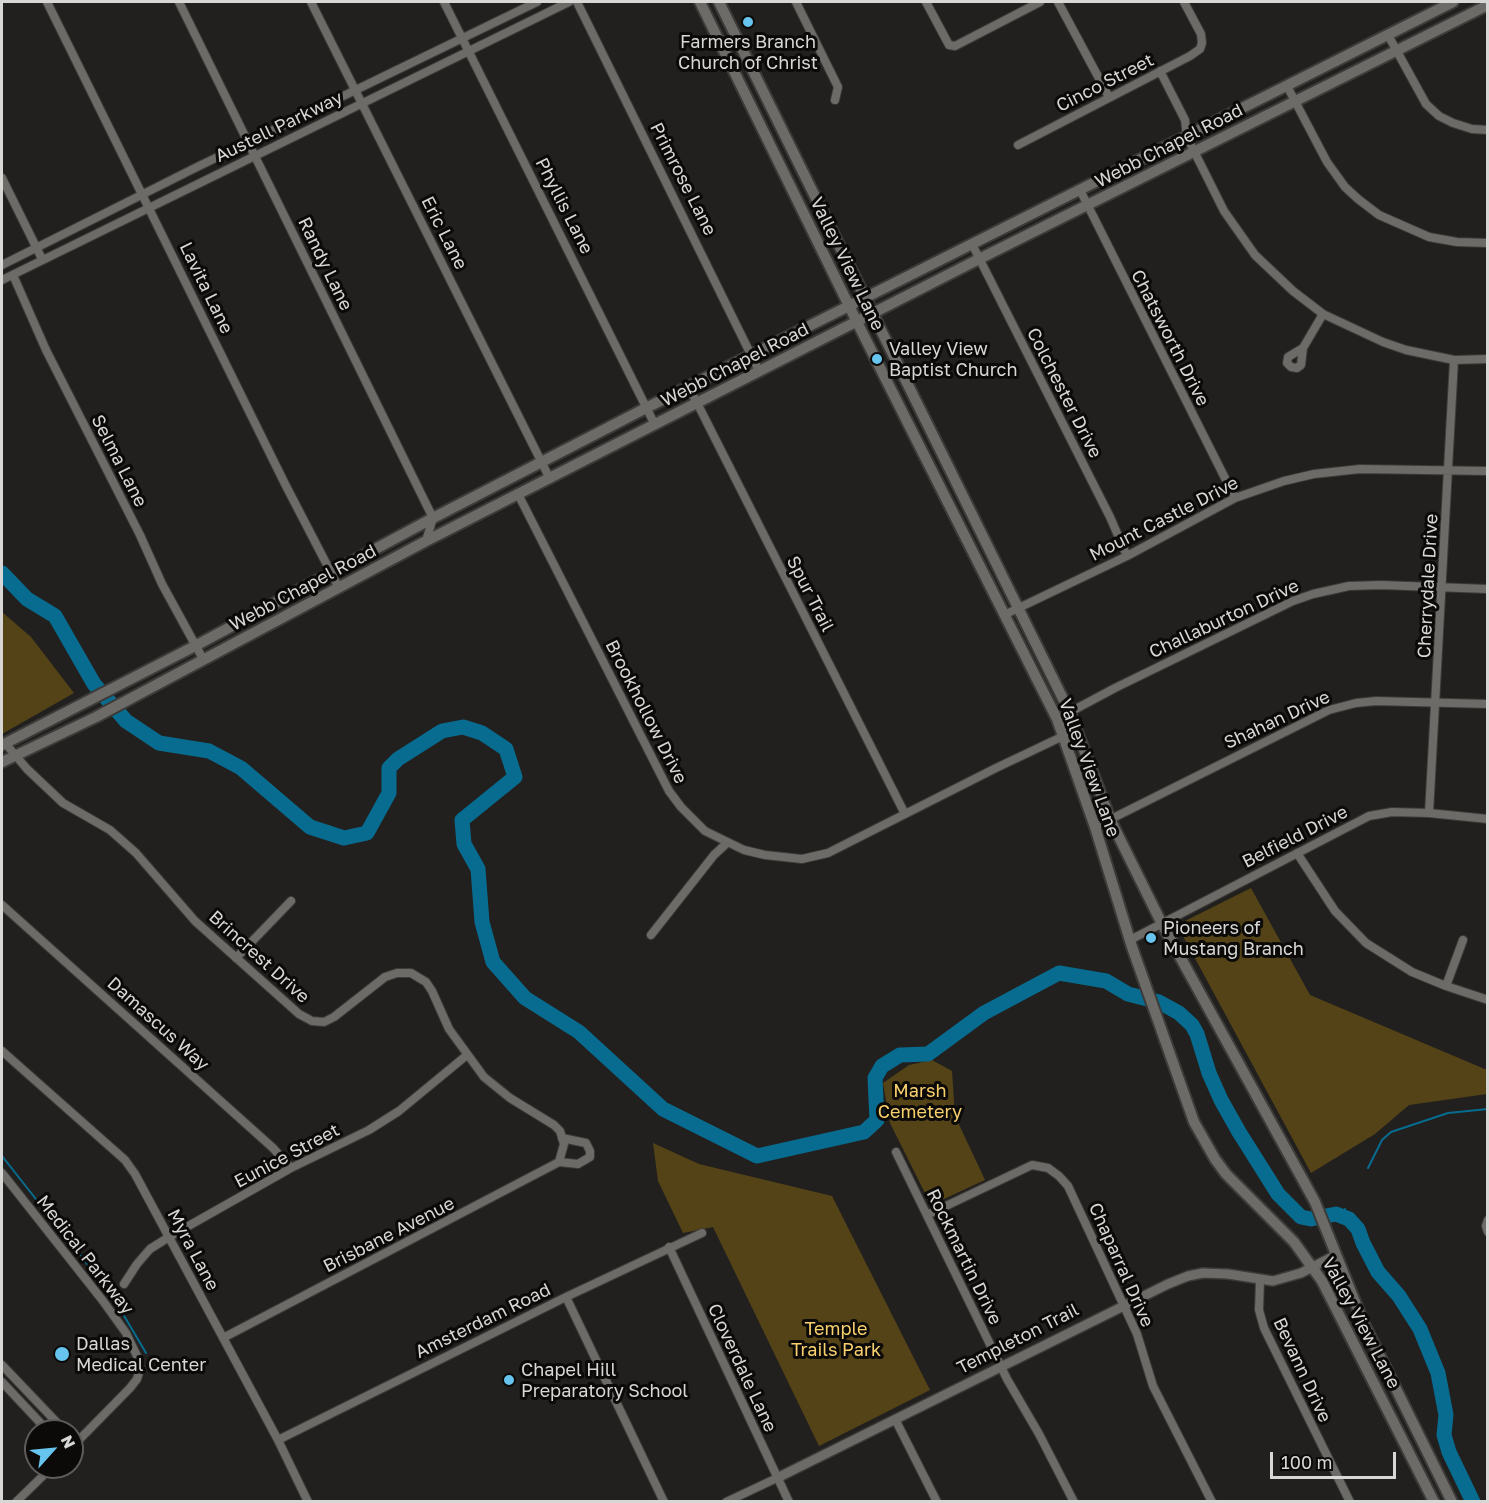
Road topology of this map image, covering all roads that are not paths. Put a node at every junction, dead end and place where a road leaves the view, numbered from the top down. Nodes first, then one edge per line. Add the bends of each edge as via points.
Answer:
1 (47, 2) edge
2 (178, 2) edge
3 (311, 2) edge
4 (444, 2) edge
5 (537, 2) edge
6 (569, 2) edge
7 (577, 2) edge
8 (700, 2) edge
9 (719, 2) edge
10 (796, 2) edge
11 (926, 2) edge
12 (1040, 2) edge
13 (1058, 2) edge
14 (1184, 2) edge
15 (1453, 2) edge
16 (1488, 5) edge
17 (1432, 12) junction
18 (1441, 28) junction
19 (1388, 35) junction
20 (462, 39) junction
21 (1396, 50) junction
22 (468, 51) junction
23 (1160, 71) junction
24 (1287, 86) junction
25 (356, 91) junction
26 (1108, 97) junction
27 (836, 100) dead end
28 (1294, 100) junction
29 (362, 103) junction
30 (1488, 130) edge
31 (1187, 137) junction
32 (248, 142) junction
33 (1018, 145) dead end
34 (1196, 152) junction
35 (255, 155) junction
36 (802, 171) junction
37 (2, 178) edge
38 (788, 178) junction
39 (1080, 190) junction
40 (143, 194) junction
41 (1088, 205) junction
42 (149, 207) junction
43 (1488, 243) edge
44 (972, 244) junction
45 (36, 248) junction
46 (42, 259) junction
47 (979, 259) junction
48 (2, 265) edge
49 (13, 275) junction
50 (2, 280) edge
51 (865, 298) junction
52 (849, 306) junction
53 (873, 314) junction
54 (1323, 314) junction
55 (857, 322) junction
56 (1302, 348) dead end
57 (752, 354) junction
58 (1488, 359) edge
59 (1454, 360) junction
60 (759, 371) junction
61 (689, 387) junction
62 (697, 403) junction
63 (648, 407) junction
64 (655, 425) junction
65 (542, 462) junction
66 (1449, 470) junction
67 (1488, 471) edge
68 (550, 479) junction
69 (518, 494) junction
70 (1235, 498) junction
71 (433, 518) junction
72 (426, 541) junction
73 (1127, 556) junction
74 (330, 573) junction
75 (339, 588) junction
76 (1443, 588) junction
77 (1488, 589) edge
78 (1018, 607) junction
79 (1004, 615) junction
80 (195, 645) junction
81 (203, 660) junction
82 (1435, 702) junction
83 (1488, 704) edge
84 (1070, 712) junction
85 (1057, 719) junction
86 (1076, 730) junction
87 (1063, 737) junction
88 (3, 744) edge
89 (15, 755) junction
90 (2, 762) edge
91 (1429, 813) junction
92 (905, 814) junction
93 (1110, 819) junction
94 (1488, 819) edge
95 (1095, 827) junction
96 (727, 843) junction
97 (1297, 853) junction
98 (291, 901) dead end
99 (2, 904) edge
100 (1162, 924) junction
101 (651, 935) dead end
102 (1130, 940) junction
103 (1462, 940) dead end
104 (236, 958) junction
105 (1446, 987) junction
106 (1488, 1000) edge
107 (2, 1051) edge
108 (467, 1055) junction
109 (562, 1138) junction
110 (896, 1152) dead end
111 (559, 1162) junction
112 (291, 1168) junction
113 (2, 1173) edge
114 (927, 1215) junction
115 (1488, 1220) edge
116 (1488, 1232) edge
117 (702, 1233) dead end
118 (169, 1237) junction
119 (669, 1247) junction
120 (1336, 1255) junction
121 (1313, 1267) junction
122 (1260, 1280) junction
123 (124, 1284) dead end
124 (566, 1297) junction
125 (1122, 1305) junction
126 (222, 1338) junction
127 (2, 1365) edge
128 (1001, 1365) junction
129 (2, 1382) edge
130 (37, 1419) edge
131 (54, 1419) edge
132 (895, 1419) junction
133 (84, 1432) edge
134 (278, 1440) junction
135 (777, 1478) junction
136 (40, 1479) edge
137 (16, 1502) edge
138 (308, 1502) edge
139 (664, 1502) edge
140 (726, 1502) edge
141 (789, 1502) edge
142 (938, 1502) edge
143 (1074, 1502) edge
144 (1212, 1502) edge
145 (1350, 1502) edge
146 (1434, 1502) edge
147 (1452, 1502) edge

1 - 40 street, Lavita Lane
2 - 32 street, Randy Lane
3 - 25 street, Eric Lane
4 - 20 street, Phyllis Lane
5 - 20 street, Austell Parkway
6 - 22 street, Austell Parkway
7 - 57 street, Primrose Lane
8 - 38 main road, Valley View Lane
9 - 36 main road, Valley View Lane
10 - 27 street via 838,87
11 - 12 street via 950,45 955,46
13 - 26 street
14 - 23 street, Cinco Street via 1201,34 1200,49
15 - 17 main road, Webb Chapel Road
16 - 18 main road, Webb Chapel Road
17 - 18 main road
17 - 19 main road, Webb Chapel Road
18 - 21 main road, Webb Chapel Road
19 - 21 street
19 - 24 main road, Webb Chapel Road
20 - 22 street, Phyllis Lane
20 - 25 street, Austell Parkway
21 - 28 main road, Webb Chapel Road
21 - 30 street via 1426,104 1439,116 1472,129
22 - 29 street, Austell Parkway
22 - 63 street, Phyllis Lane
23 - 26 street, Cinco Street
23 - 31 street via 1185,120
24 - 28 street
24 - 31 main road, Webb Chapel Road
25 - 29 street, Eric Lane
25 - 32 street, Austell Parkway
26 - 33 street, Cinco Street
28 - 34 main road, Webb Chapel Road
28 - 43 street via 1345,187 1379,215 1429,237
29 - 35 street, Austell Parkway
29 - 65 street, Eric Lane
31 - 34 street
31 - 39 main road, Webb Chapel Road
32 - 35 street, Randy Lane
32 - 40 street, Austell Parkway
34 - 41 main road, Webb Chapel Road
34 - 54 street via 1224,211 1255,255
35 - 42 street, Austell Parkway
35 - 71 street, Randy Lane
36 - 38 main road
36 - 51 main road, Valley View Lane
37 - 45 street
38 - 52 main road, Valley View Lane
39 - 41 street, Chatsworth Drive
39 - 44 main road, Webb Chapel Road
40 - 42 street, Lavita Lane
40 - 45 street, Austell Parkway
41 - 47 main road, Webb Chapel Road
41 - 70 street, Chatsworth Drive
42 - 46 street, Austell Parkway
42 - 74 street, Lavita Lane
44 - 47 street, Colchester Drive
44 - 51 main road, Webb Chapel Road
45 - 46 street
45 - 48 street, Austell Parkway
46 - 49 street, Austell Parkway
47 - 53 main road, Webb Chapel Road
47 - 73 street, Colchester Drive
49 - 50 street, Austell Parkway
49 - 80 street, Selma Lane via 46,350
51 - 52 main road, Webb Chapel Road
51 - 53 main road, Valley View Lane
52 - 55 main road, Valley View Lane
52 - 57 main road, Webb Chapel Road
53 - 55 main road, Webb Chapel Road
53 - 78 main road, Valley View Lane
54 - 56 street
54 - 59 street via 1383,342
55 - 60 main road, Webb Chapel Road
55 - 79 main road, Valley View Lane
57 - 60 street, Primrose Lane
57 - 61 main road, Webb Chapel Road
58 - 59 street
59 - 66 street, Cherrydale Drive
60 - 62 main road, Webb Chapel Road
61 - 62 street, Spur Trail
61 - 63 main road, Webb Chapel Road
62 - 64 main road, Webb Chapel Road
62 - 92 street, Spur Trail
63 - 64 street, Phyllis Lane
63 - 65 main road, Webb Chapel Road
64 - 68 main road, Webb Chapel Road
65 - 68 street, Eric Lane
65 - 71 main road, Webb Chapel Road
66 - 67 street, Mount Castle Drive
66 - 70 street, Mount Castle Drive via 1360,469 1325,473 1284,481
66 - 76 street, Cherrydale Drive
68 - 69 main road, Webb Chapel Road
69 - 72 main road, Webb Chapel Road
69 - 96 street, Brookhollow Drive via 669,791 705,831
70 - 73 street, Mount Castle Drive
71 - 72 street
71 - 74 main road, Webb Chapel Road
72 - 75 main road, Webb Chapel Road
73 - 78 street, Mount Castle Drive
74 - 75 street, Lavita Lane
74 - 80 main road, Webb Chapel Road
75 - 81 main road, Webb Chapel Road
76 - 77 street, Challaburton Drive
76 - 82 street, Cherrydale Drive
76 - 84 street, Challaburton Drive via 1349,586 1313,594
78 - 79 street, Mount Castle Drive
78 - 84 main road, Valley View Lane
79 - 85 main road, Valley View Lane
80 - 81 street, Selma Lane
80 - 88 main road, Webb Chapel Road
81 - 89 main road, Webb Chapel Road
82 - 83 street, Shahan Drive
82 - 91 street, Cherrydale Drive
82 - 93 street, Shahan Drive via 1356,703 1329,710
84 - 85 street, Challaburton Drive
84 - 86 main road, Valley View Lane
85 - 87 main road, Valley View Lane
86 - 87 street, Brookhollow Drive
86 - 93 main road, Valley View Lane
87 - 92 street, Brookhollow Drive
87 - 95 main road, Valley View Lane
88 - 89 street, Brincrest Drive
89 - 90 main road, Webb Chapel Road
89 - 104 street, Brincrest Drive via 63,803 110,830 136,853 195,921
91 - 94 street, Belfield Drive
91 - 97 street, Belfield Drive via 1369,816
92 - 96 street, Brookhollow Drive via 841,848 802,859 765,855
93 - 95 street, Shahan Drive
93 - 100 main road, Valley View Lane
95 - 102 main road, Valley View Lane
96 - 101 street
97 - 100 street, Belfield Drive
97 - 105 street via 1335,911 1366,943 1412,972
98 - 104 street
99 - 112 street, Damascus Way
100 - 102 street, Belfield Drive
100 - 120 main road, Valley View Lane via 1315,1202
102 - 121 main road, Valley View Lane via 1191,1115 1215,1159
103 - 105 street
104 - 108 street, Brincrest Drive via 312,1021 324,1022 334,1017 385,977 411,973 426,982
105 - 106 street
107 - 118 street, Myra Lane via 125,1160
108 - 109 street, Brincrest Drive via 484,1077 554,1125
108 - 112 street, Eunice Street via 399,1111
109 - 111 street
109 - 111 street via 586,1143 590,1157 578,1164
110 - 114 street, Rockmartin Drive
111 - 126 street, Brisbane Avenue
112 - 118 street, Eunice Street
113 - 133 street, Medical Parkway via 103,1300 137,1356 137,1379
114 - 125 street, Chaparral Drive via 1032,1165 1048,1168 1068,1186
114 - 128 street, Rockmartin Drive
115 - 116 street
117 - 119 street, Amsterdam Road
118 - 123 street, Eunice Street via 150,1249
118 - 126 street, Myra Lane
119 - 124 street, Amsterdam Road
119 - 135 street, Cloverdale Lane
120 - 121 street, Templeton Trail
120 - 147 main road, Valley View Lane via 1364,1324
121 - 122 street, Templeton Trail via 1291,1277
121 - 146 main road, Valley View Lane
122 - 125 street, Templeton Trail via 1203,1273
122 - 145 street, Bevann Drive via 1259,1310 1264,1328
124 - 134 street, Amsterdam Road
124 - 139 street
125 - 128 street, Templeton Trail
125 - 144 street, Chaparral Drive via 1137,1334 1154,1386
126 - 134 street, Myra Lane
127 - 131 street
128 - 132 street, Templeton Trail
128 - 143 street, Rockmartin Drive
129 - 130 street
132 - 135 street, Templeton Trail
132 - 142 street
134 - 138 street, Myra Lane
135 - 140 street, Templeton Trail
135 - 141 street, Cloverdale Lane
136 - 137 street

